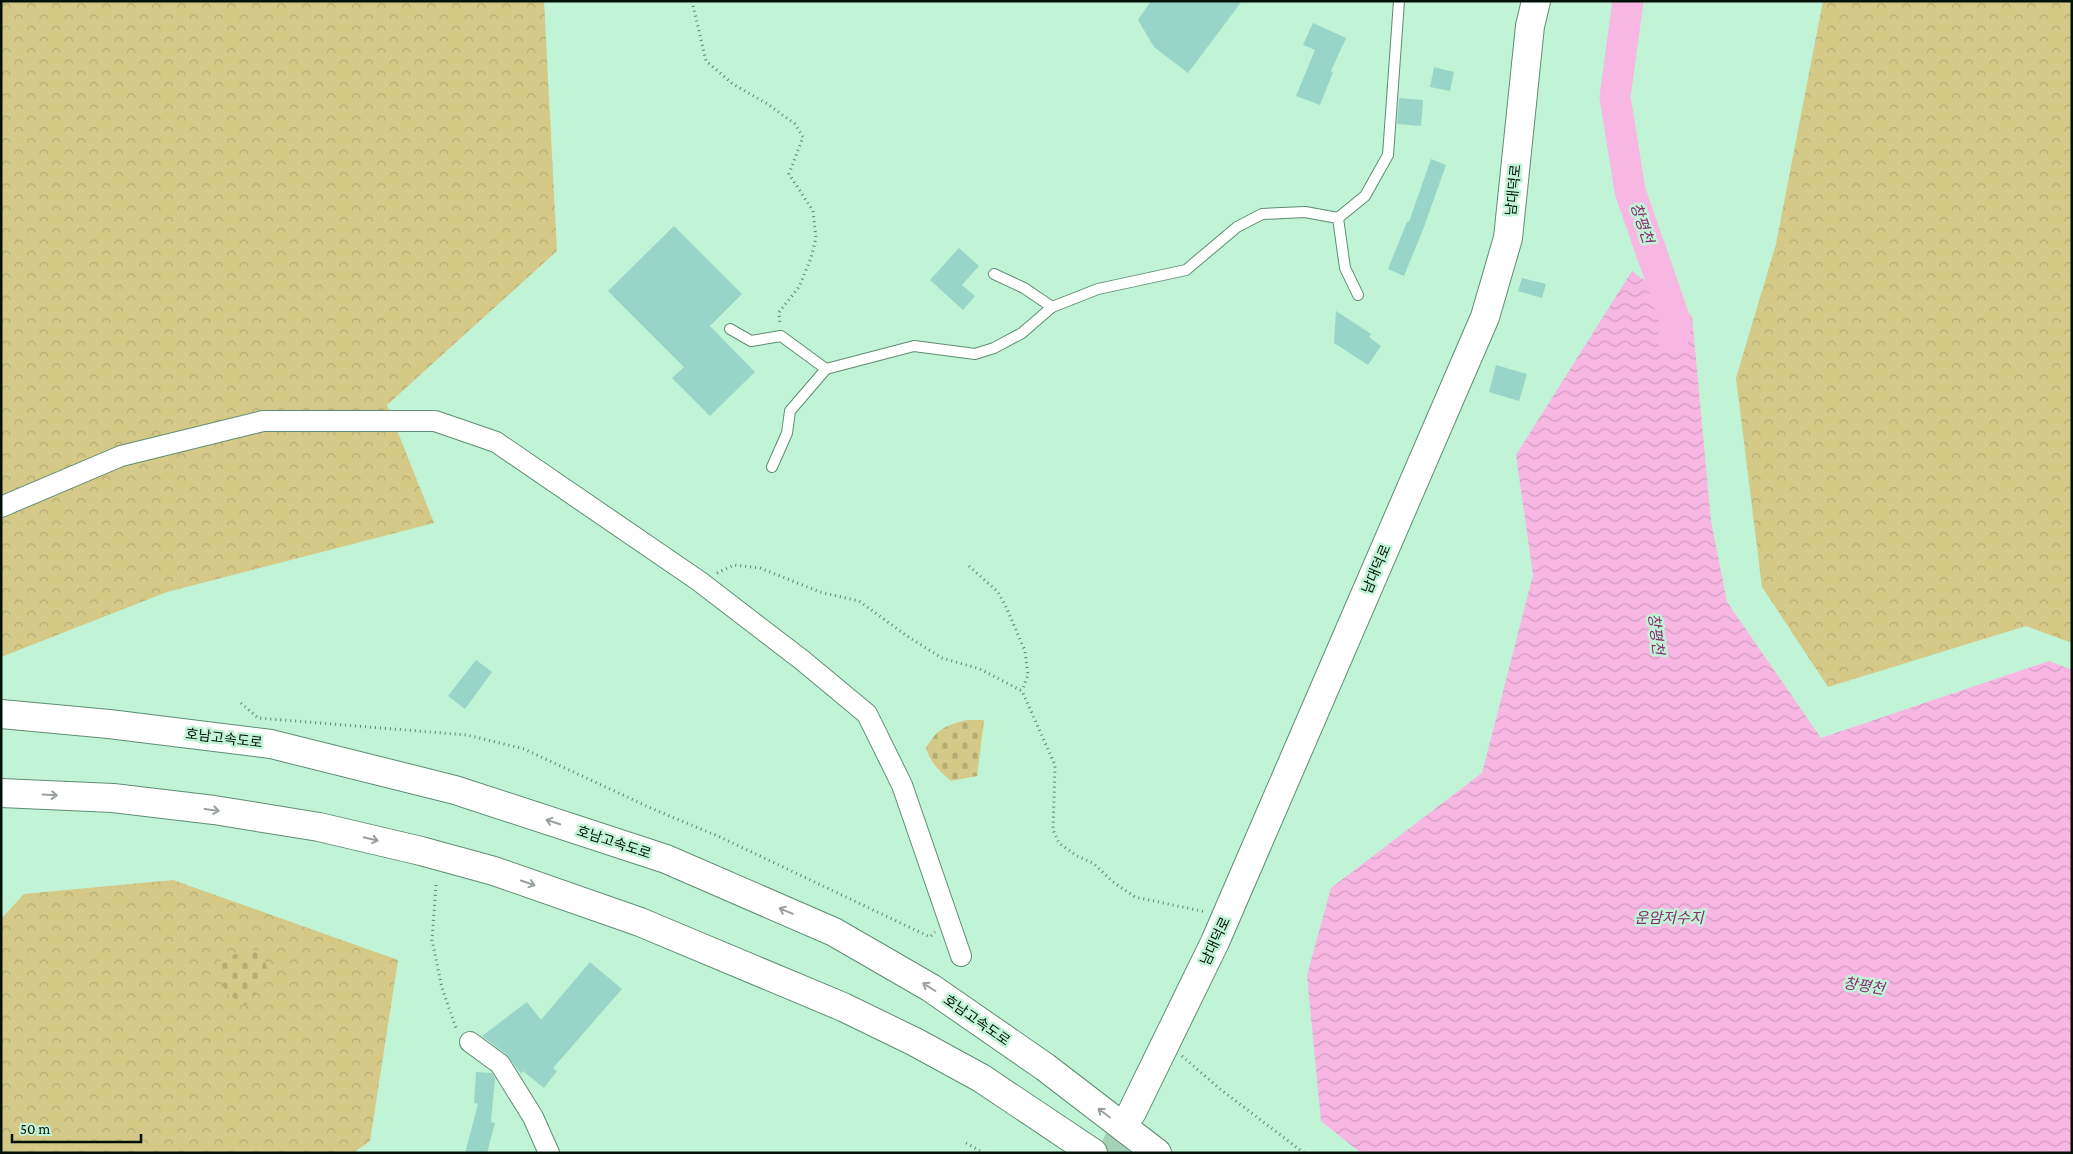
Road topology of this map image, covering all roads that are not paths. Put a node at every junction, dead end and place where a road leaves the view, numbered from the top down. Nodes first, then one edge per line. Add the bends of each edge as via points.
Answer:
1 (1399, 1) edge
2 (1536, 1) edge
3 (1338, 218) junction
4 (994, 274) dead end
5 (1358, 295) dead end
6 (1052, 307) junction
7 (730, 329) dead end
8 (826, 369) junction
9 (772, 467) dead end
10 (1, 507) edge
11 (1, 714) edge
12 (1, 792) edge
13 (961, 956) dead end
14 (470, 1042) road end
15 (1132, 1112) tunnel mouth
16 (548, 1153) edge
17 (1093, 1153) edge
18 (1157, 1153) edge

1 - 3 lane via 1388,155 1365,196
2 - 15 main road, 남대덕로 via 1530,26 1508,238 1485,317 1226,918
3 - 5 lane via 1345,268
3 - 6 lane via 1305,212 1262,214 1237,227 1186,270 1098,289
4 - 6 lane via 1024,288
6 - 8 lane via 1022,332 994,348 975,354 914,346
7 - 8 lane via 750,341 781,336
8 - 9 lane via 790,411 787,432
10 - 13 street via 121,456 263,421 435,421 496,442 699,581 867,714 902,785
18 -> 11 main road, 호남고속도로 via 1045,1067 931,988 834,932 666,859 455,790 272,744
12 -> 17 main road via 113,798 319,827 494,871 640,922 843,1007 981,1078
14 - 16 street via 500,1064 533,1118

